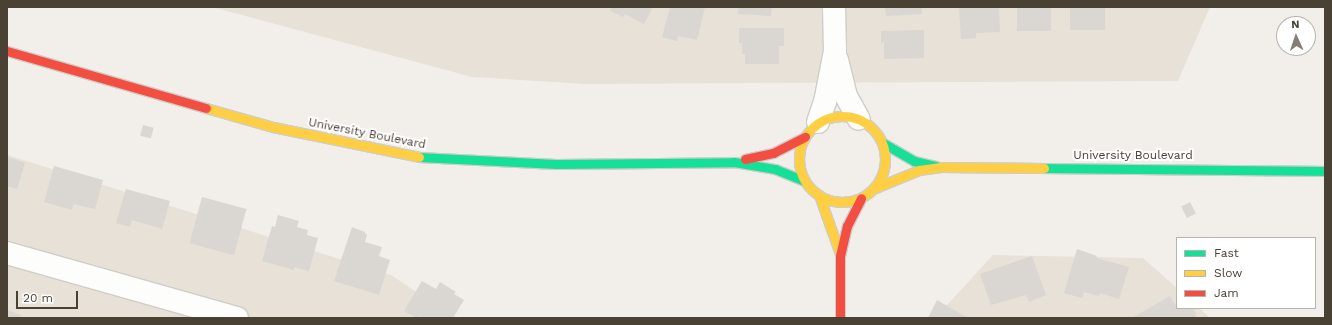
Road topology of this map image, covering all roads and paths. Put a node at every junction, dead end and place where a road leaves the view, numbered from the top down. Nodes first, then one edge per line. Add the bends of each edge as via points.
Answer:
1 (834, 7) edge
2 (7, 51) edge
3 (835, 51) junction
4 (859, 119) junction
5 (812, 129) junction
6 (883, 143) junction
7 (734, 162) junction
8 (941, 167) junction
9 (1325, 170) edge
10 (805, 181) junction
11 (875, 188) junction
12 (819, 195) junction
13 (861, 198) junction
14 (7, 252) edge
15 (840, 256) junction
16 (237, 318) edge
17 (840, 318) edge

1 - 3 street
2 - 7 street, University Boulevard via 273,127 413,157 556,164
3 - 4 street via 846,96
3 - 5 street via 825,102
4 - 5 street via 839,115
4 - 6 street via 871,126
5 - 7 street, University Boulevard via 773,153
5 - 10 street via 799,156 800,169
6 - 8 street, University Boulevard via 914,161
6 - 11 street via 886,156 884,170
7 - 10 street, University Boulevard via 775,169
8 - 9 street, University Boulevard
8 - 11 street, University Boulevard via 919,170
10 - 12 street
11 - 13 street
12 - 13 street via 838,202
12 - 15 street
13 - 15 street via 847,226
14 - 16 street
15 - 17 street

